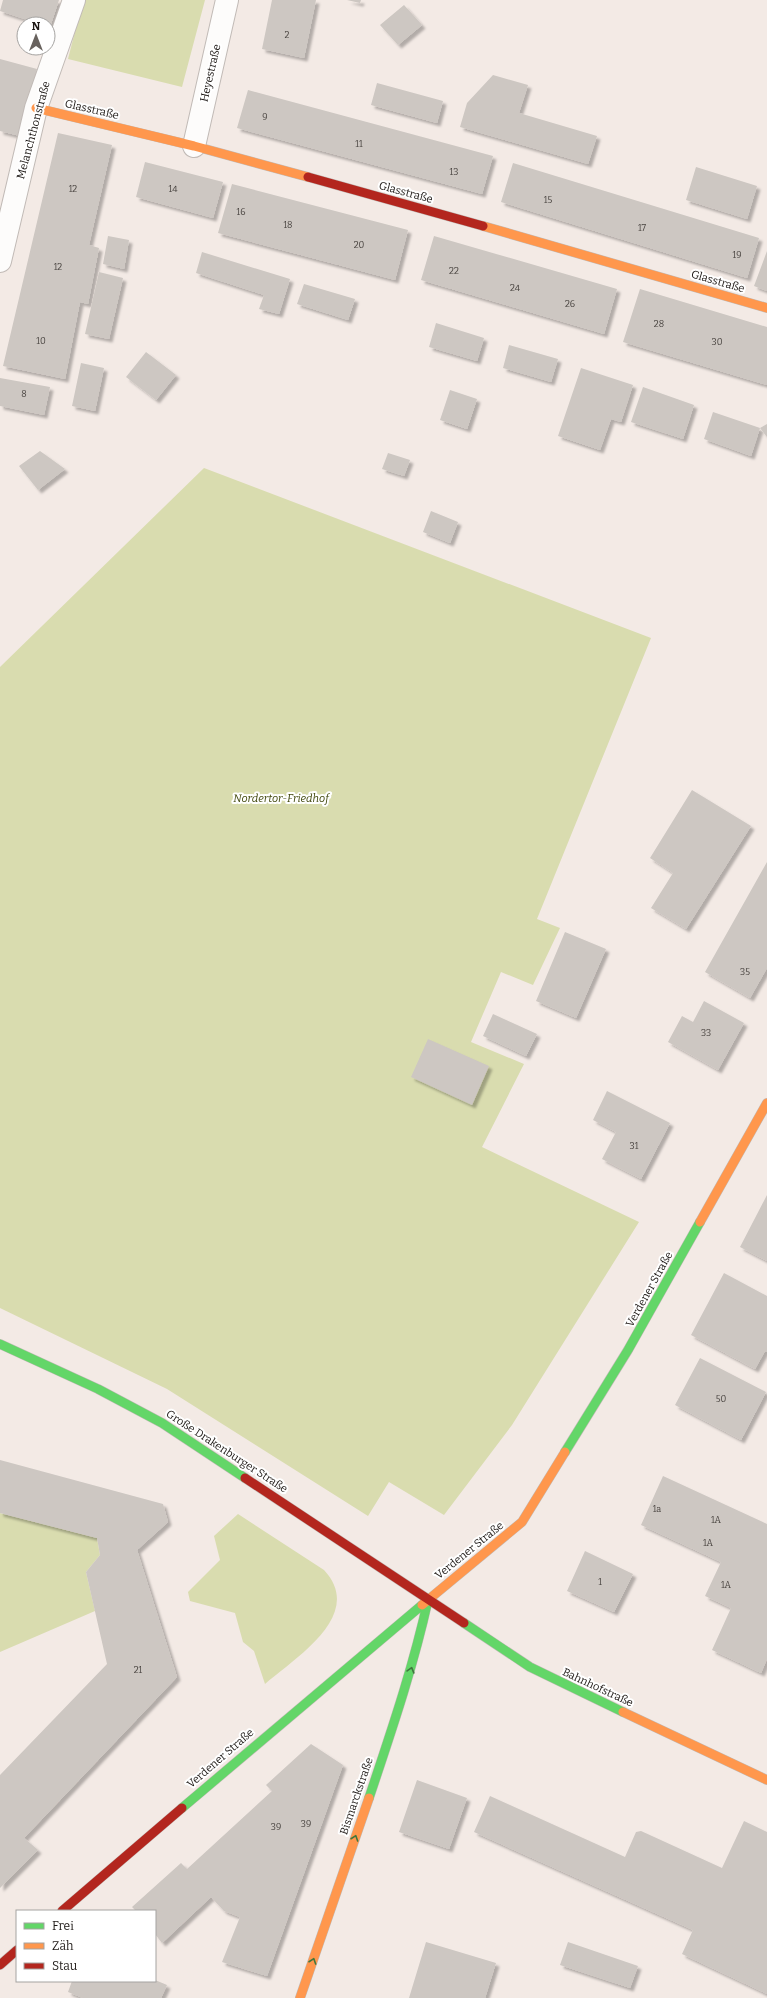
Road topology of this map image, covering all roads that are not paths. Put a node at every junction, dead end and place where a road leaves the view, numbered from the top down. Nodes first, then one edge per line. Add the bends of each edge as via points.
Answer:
1 (74, 0) edge
2 (227, 0) edge
3 (36, 108) junction
4 (194, 146) junction
5 (0, 261) edge
6 (767, 308) edge
7 (767, 1103) edge
8 (0, 1344) edge
9 (428, 1600) junction
10 (767, 1780) edge
11 (63, 1910) edge
12 (16, 1951) edge
13 (0, 1965) edge
14 (300, 1998) edge

1 - 3 street, Melanchthonstraße
2 - 4 street, Heyestraße
3 - 4 street, Glasstraße
3 - 5 street, Melanchthonstraße
4 - 6 street, Glasstraße via 552,245
7 - 9 street, Verdener Straße via 628,1350 522,1522
8 - 9 street, Große Drakenburger Straße via 98,1389 162,1423
9 - 10 street, Bahnhofstraße via 530,1667
9 - 11 street, Verdener Straße
14 -> 9 street, Bismarckstraße via 400,1707 417,1650
12 - 13 street

